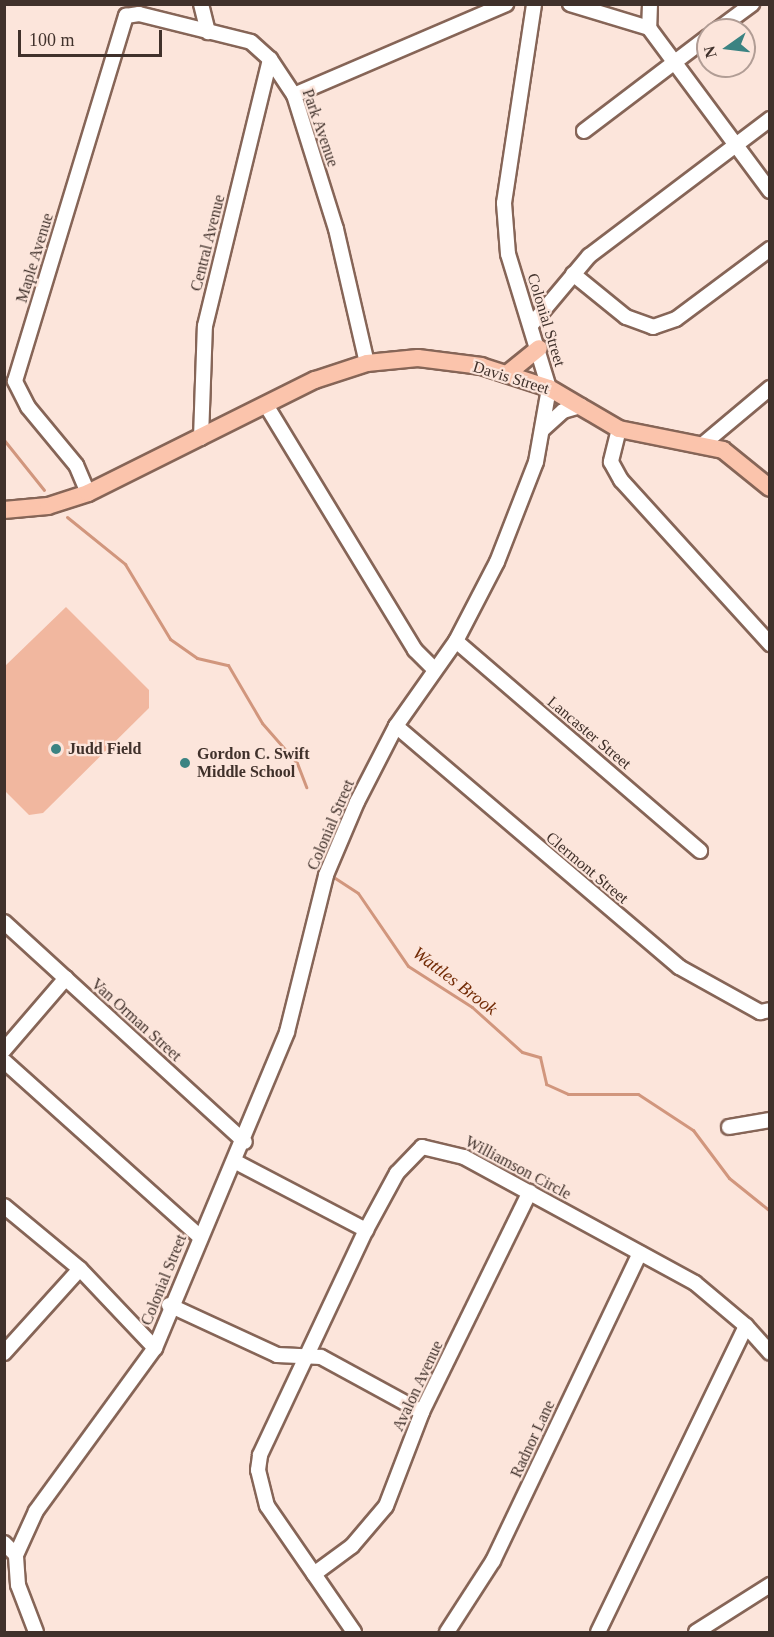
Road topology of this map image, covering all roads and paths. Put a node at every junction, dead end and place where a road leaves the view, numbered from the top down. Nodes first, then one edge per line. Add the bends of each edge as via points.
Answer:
1 (201, 4) edge
2 (506, 4) edge
3 (534, 4) edge
4 (570, 4) edge
5 (650, 4) edge
6 (752, 4) edge
7 (126, 16) joint
8 (733, 18) edge
9 (649, 28) junction
10 (208, 32) junction
11 (696, 45) edge
12 (270, 59) junction
13 (676, 59) junction
14 (294, 95) junction
15 (770, 118) edge
16 (584, 131) dead end
17 (735, 146) junction
18 (770, 191) edge
19 (770, 249) edge
20 (573, 274) junction
21 (532, 324) junction
22 (539, 348) junction
23 (367, 363) junction
24 (507, 374) junction
25 (549, 388) junction
26 (770, 388) edge
27 (266, 405) junction
28 (580, 406) junction
29 (619, 429) junction
30 (542, 430) junction
31 (201, 438) junction
32 (702, 445) junction
33 (770, 488) edge
34 (88, 493) junction
35 (4, 510) edge
36 (456, 641) junction
37 (770, 644) edge
38 (435, 670) junction
39 (396, 726) junction
40 (700, 851) dead end
41 (4, 922) edge
42 (66, 978) junction
43 (770, 1010) edge
44 (4, 1050) edge
45 (4, 1061) edge
46 (770, 1120) edge
47 (729, 1127) dead end
48 (245, 1142) junction
49 (236, 1162) junction
50 (530, 1192) junction
51 (4, 1206) edge
52 (366, 1230) junction
53 (199, 1236) junction
54 (640, 1253) junction
55 (80, 1269) junction
56 (169, 1305) junction
57 (746, 1326) junction
58 (155, 1348) junction
59 (4, 1353) edge
60 (770, 1353) edge
61 (305, 1359) junction
62 (422, 1412) junction
63 (4, 1543) edge
64 (16, 1555) junction
65 (314, 1574) junction
66 (770, 1585) edge
67 (36, 1632) edge
68 (354, 1632) edge
69 (447, 1632) edge
70 (598, 1632) edge
71 (696, 1632) edge

1 - 10 street
2 - 14 street
3 - 21 street, Colonial Street via 504,203 508,254
4 - 9 street
5 - 9 street
6 - 8 street
7 - 10 street, Park Avenue via 139,14
7 - 34 street, Maple Avenue via 15,381 28,407 76,465
9 - 13 street
10 - 12 street, Park Avenue via 251,42
11 - 13 street
12 - 14 street, Park Avenue
12 - 31 street, Central Avenue via 205,327
13 - 16 street
13 - 17 street
14 - 23 street, Park Avenue via 336,229
15 - 17 street
17 - 18 street
17 - 20 street via 589,256
19 - 20 street via 676,319 653,327 626,317
20 - 21 street
21 - 22 street, Colonial Street
22 - 24 main road
22 - 25 street, Colonial Street
23 - 24 main road, Davis Street via 417,358
23 - 27 main road, Davis Street
24 - 25 main road, Davis Street
25 - 28 main road, Davis Street
25 - 30 street, Colonial Street
26 - 32 street
27 - 31 main road, Davis Street
27 - 38 street via 415,650
28 - 29 main road, Davis Street
28 - 30 street via 563,411
29 - 32 main road, Davis Street
29 - 37 street via 611,462 621,480
30 - 36 street, Colonial Street via 536,462 497,562
31 - 34 main road, Davis Street
32 - 33 main road, Davis Street via 745,463
34 - 35 main road, Davis Street via 48,506
36 - 38 street, Colonial Street
36 - 40 street, Lancaster Street
38 - 39 street, Colonial Street
39 - 43 street, Clermont Street via 679,967 760,1012
39 - 48 street, Colonial Street via 326,875 287,1032
41 - 42 street, Van Orman Street
42 - 44 street
42 - 48 street, Van Orman Street
45 - 53 street
46 - 47 street
48 - 49 street, Colonial Street
49 - 52 street
49 - 53 street, Colonial Street
50 - 52 street, Williamson Circle via 464,1156 422,1147 397,1173
50 - 54 street, Williamson Circle
50 - 62 street, Avalon Avenue
51 - 55 street
52 - 61 street, Williamson Circle
53 - 56 street, Colonial Street
54 - 57 street, Williamson Circle via 695,1283
54 - 69 street, Radnor Lane via 493,1561
55 - 58 street
55 - 59 street
56 - 58 street, Colonial Street
56 - 61 street via 277,1355
57 - 60 street, Williamson Circle
57 - 70 street
58 - 64 street, Colonial Street via 36,1511
61 - 62 street via 321,1357
61 - 65 street, Williamson Circle via 258,1470 267,1506
62 - 65 street, Avalon Avenue via 377,1523
63 - 64 street
64 - 67 street, Colonial Street via 18,1585
65 - 68 street, Williamson Circle
66 - 71 street

